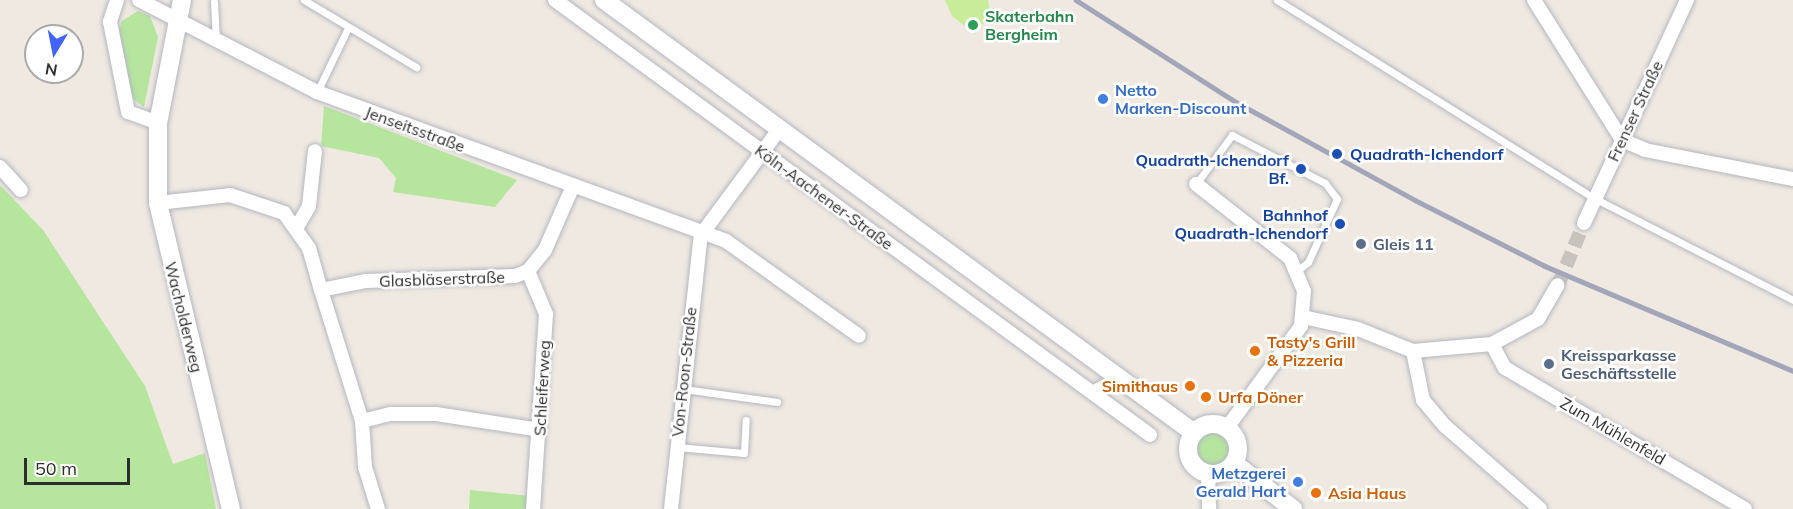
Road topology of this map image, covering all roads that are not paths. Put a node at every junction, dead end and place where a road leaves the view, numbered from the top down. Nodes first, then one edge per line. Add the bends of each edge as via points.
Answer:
1 (117, 0) edge
2 (139, 0) edge
3 (182, 0) edge
4 (304, 0) edge
5 (555, 0) edge
6 (604, 0) edge
7 (1277, 0) edge
8 (1533, 0) edge
9 (1687, 0) edge
10 (214, 2) dead end
11 (176, 21) junction
12 (348, 28) junction
13 (216, 41) junction
14 (416, 67) dead end
15 (317, 92) junction
16 (158, 123) junction
17 (778, 131) junction
18 (1622, 140) junction
19 (315, 151) dead end
20 (763, 152) junction
21 (0, 167) edge
22 (1793, 179) edge
23 (1196, 184) joint
24 (573, 186) junction
25 (21, 190) dead end
26 (1594, 198) junction
27 (158, 203) junction
28 (1584, 223) tunnel mouth
29 (297, 227) junction
30 (700, 235) junction
31 (1298, 270) junction
32 (528, 271) junction
33 (1558, 285) tunnel mouth
34 (325, 287) junction
35 (1793, 300) edge
36 (1303, 317) junction
37 (860, 336) dead end
38 (1492, 344) junction
39 (1413, 351) junction
40 (1119, 379) junction
41 (682, 389) junction
42 (1094, 392) junction
43 (777, 402) dead end
44 (746, 420) dead end
45 (362, 422) junction
46 (1227, 428) junction
47 (540, 430) junction
48 (1194, 433) junction
49 (1150, 435) dead end
50 (676, 447) junction
51 (1234, 463) junction
52 (1208, 474) junction
53 (231, 509) edge
54 (378, 509) edge
55 (533, 509) edge
56 (671, 509) edge
57 (1209, 509) edge
58 (1293, 509) edge
59 (1540, 509) edge
60 (1745, 509) edge

1 - 16 street via 110,22 128,112
2 - 11 street, Jenseitsstraße
3 - 11 main road, Wacholderweg
4 - 12 lane
5 - 20 street, Köln-Aachener-Straße
6 - 17 main road, Köln-Aachener-Straße
7 - 26 lane
8 - 18 street
9 - 18 street, Frenser Straße
10 - 13 lane
11 - 13 street, Jenseitsstraße
11 - 16 main road, Wacholderweg
12 - 14 lane
12 - 15 lane
13 - 15 street, Jenseitsstraße
15 - 24 street, Jenseitsstraße
16 - 27 main road, Wacholderweg
17 - 20 street
17 - 40 main road, Köln-Aachener-Straße
18 - 22 street via 1645,150
18 - 26 street, Frenser Straße
19 - 29 street via 309,206
20 - 30 street
20 - 42 street, Köln-Aachener-Straße
21 - 25 street
23 - 31 street
23 - 31 lane via 1232,135 1325,183 1337,199 1308,262
24 - 30 street, Jenseitsstraße
24 - 32 street, Glasbläserstraße via 545,250
26 - 28 street, Frenser Straße
26 - 35 lane
27 - 29 street via 206,195 253,198
27 - 53 main road, Wacholderweg
29 - 34 street
30 - 37 street via 726,241
30 - 41 street, Von-Roon-Straße
31 - 36 street
32 - 34 street, Glasbläserstraße via 492,280
32 - 47 street, Schleiferweg via 546,314
33 - 38 street via 1538,319
34 - 45 street
36 - 39 street via 1358,329
36 - 46 street
38 - 39 street
38 - 60 street, Zum Mühlenfeld via 1505,368
39 - 59 street via 1422,399 1445,426
40 - 42 street
40 - 48 main road, Köln-Aachener-Straße
41 - 43 lane
41 - 50 street, Von-Roon-Straße
42 - 49 street, Köln-Aachener-Straße
44 - 50 lane via 744,453
45 - 47 street via 391,414 436,414
45 - 54 street via 365,467
46 - 48 main road via 1206,425
46 - 51 main road via 1238,448
47 - 55 street, Schleiferweg
48 - 52 main road via 1189,454
50 - 56 street, Von-Roon-Straße
51 - 52 main road
51 - 58 main road
52 - 57 street

